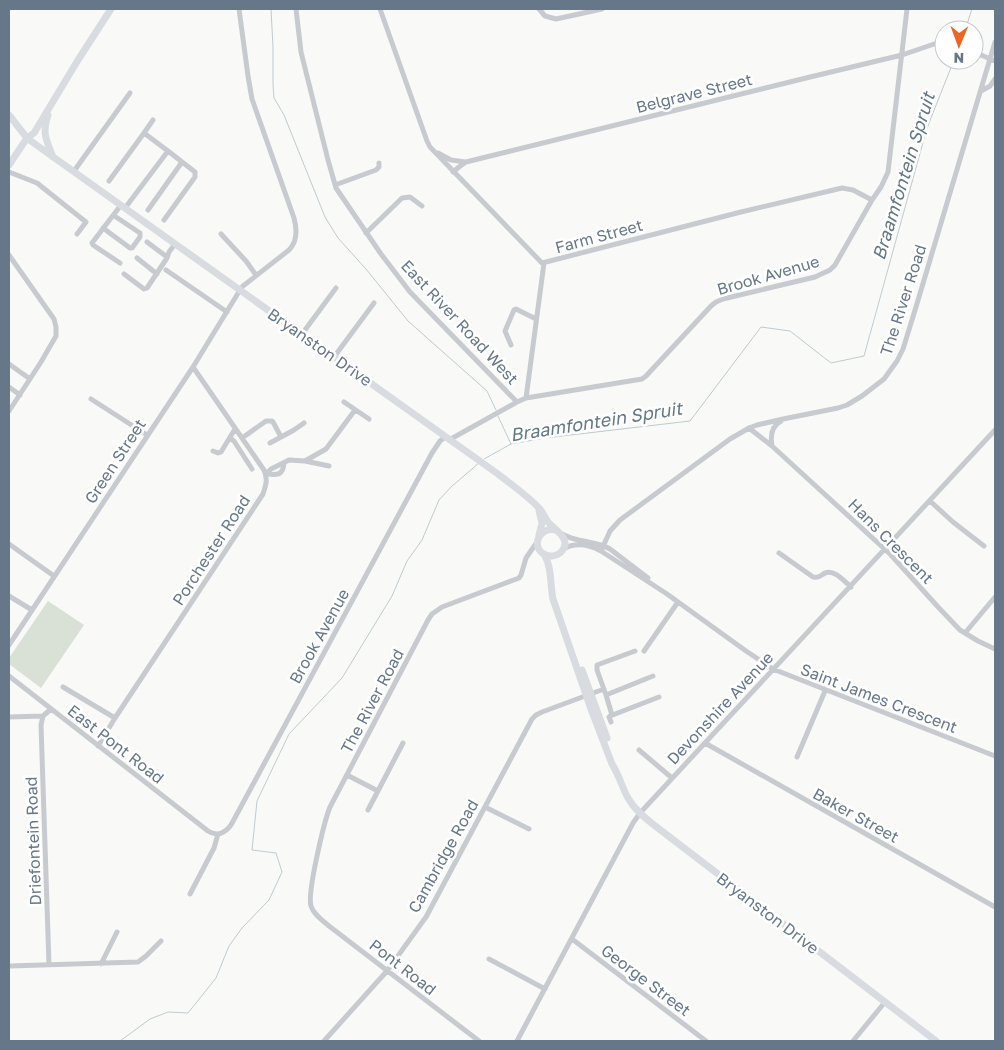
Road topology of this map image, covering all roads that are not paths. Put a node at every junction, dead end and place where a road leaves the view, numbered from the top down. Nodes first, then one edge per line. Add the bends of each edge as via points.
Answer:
1 (112, 9) edge
2 (239, 9) edge
3 (296, 9) edge
4 (380, 9) edge
5 (539, 9) edge
6 (602, 9) edge
7 (907, 9) edge
8 (995, 42) edge
9 (934, 44) edge
10 (902, 55) junction
11 (993, 60) edge
12 (995, 79) edge
13 (981, 91) junction
14 (130, 93) dead end
15 (50, 107) junction
16 (9, 115) edge
17 (153, 120) dead end
18 (9, 122) edge
19 (144, 132) junction
20 (29, 140) junction
21 (168, 151) junction
22 (433, 151) junction
23 (52, 157) junction
24 (182, 162) junction
25 (466, 162) junction
26 (380, 163) dead end
27 (9, 165) edge
28 (74, 171) junction
29 (9, 172) edge
30 (453, 172) junction
31 (109, 181) dead end
32 (335, 185) junction
33 (101, 191) junction
34 (872, 200) junction
35 (422, 206) dead end
36 (123, 207) junction
37 (148, 210) dead end
38 (116, 217) dead end
39 (164, 220) dead end
40 (103, 228) junction
41 (366, 232) junction
42 (77, 234) dead end
43 (221, 234) dead end
44 (147, 242) dead end
45 (175, 244) junction
46 (9, 255) edge
47 (167, 257) junction
48 (137, 258) dead end
49 (120, 263) dead end
50 (544, 263) junction
51 (166, 270) dead end
52 (124, 274) dead end
53 (157, 274) junction
54 (256, 276) junction
55 (336, 288) dead end
56 (240, 290) junction
57 (374, 302) dead end
58 (227, 312) junction
59 (536, 320) junction
60 (302, 334) junction
61 (512, 345) dead end
62 (334, 357) junction
63 (9, 364) edge
64 (193, 367) junction
65 (30, 379) junction
66 (9, 388) edge
67 (20, 395) junction
68 (526, 398) junction
69 (91, 399) dead end
70 (344, 402) dead end
71 (517, 402) junction
72 (355, 410) junction
73 (9, 411) edge
74 (369, 419) dead end
75 (783, 419) junction
76 (304, 423) dead end
77 (749, 428) junction
78 (236, 429) junction
79 (995, 430) edge
80 (147, 435) junction
81 (282, 437) junction
82 (230, 438) junction
83 (242, 438) junction
84 (447, 438) junction
85 (270, 443) dead end
86 (772, 446) junction
87 (213, 451) dead end
88 (305, 461) junction
89 (329, 466) dead end
90 (252, 469) dead end
91 (266, 474) junction
92 (930, 501) junction
93 (537, 506) junction
94 (559, 532) junction
95 (538, 540) junction
96 (9, 544) edge
97 (604, 545) junction
98 (984, 546) dead end
99 (885, 550) junction
100 (601, 551) junction
101 (561, 552) junction
102 (542, 553) junction
103 (779, 553) dead end
104 (526, 558) junction
105 (54, 576) junction
106 (851, 586) junction
107 (659, 589) junction
108 (9, 596) edge
109 (995, 597) edge
110 (678, 602) junction
111 (32, 610) junction
112 (965, 633) junction
113 (9, 645) edge
114 (995, 649) edge
115 (636, 650) dead end
116 (644, 651) dead end
117 (773, 670) junction
118 (9, 676) edge
119 (653, 676) dead end
120 (63, 687) dead end
121 (825, 690) junction
122 (605, 692) junction
123 (588, 695) junction
124 (659, 697) dead end
125 (52, 709) junction
126 (612, 715) junction
127 (42, 716) junction
128 (9, 717) edge
129 (115, 718) junction
130 (611, 722) dead end
131 (403, 743) dead end
132 (705, 743) junction
133 (98, 746) junction
134 (639, 750) dead end
135 (995, 756) edge
136 (797, 758) dead end
137 (347, 775) junction
138 (672, 778) junction
139 (378, 791) junction
140 (485, 807) junction
141 (368, 810) dead end
142 (640, 813) junction
143 (529, 830) dead end
144 (218, 834) junction
145 (190, 894) dead end
146 (995, 907) edge
147 (314, 912) joint
148 (117, 932) dead end
149 (572, 939) junction
150 (161, 941) dead end
151 (489, 959) dead end
152 (101, 964) junction
153 (49, 965) junction
154 (9, 966) edge
155 (387, 971) junction
156 (545, 989) junction
157 (885, 1002) junction
158 (324, 1041) edge
159 (479, 1041) edge
160 (517, 1041) edge
161 (706, 1041) edge
162 (853, 1041) edge
163 (936, 1041) edge

1 - 15 main road
2 - 54 street, Green Street via 252,99 288,197 296,230 293,246
3 - 32 street, East River Road West via 301,52
4 - 22 street, Farm Street
5 - 6 street via 547,17 556,19
7 - 10 street, Brook Avenue
8 - 11 street, The River Road
9 - 10 street, Belgrave Street
10 - 25 street, Belgrave Street
10 - 34 street, Brook Avenue via 889,168
11 - 13 street, The River Road
12 - 13 street
13 - 75 street, The River Road via 897,361 884,379 847,405
14 - 28 street
15 - 20 main road
15 - 23 main road via 44,129
16 - 20 main road
17 - 19 street
18 - 20 main road
19 - 21 street
19 - 31 street
20 - 23 main road, Bryanston Drive
20 - 27 main road
20 - 29 main road
20 - 33 main road, Bryanston Drive via 53,161
21 - 24 street
21 - 36 street
22 - 25 street via 451,160
22 - 30 street, Farm Street
23 - 28 main road, Bryanston Drive
24 - 37 street
24 - 39 street via 194,172 195,177
25 - 30 street, Belgrave Street
26 - 32 street via 376,170
28 - 33 main road, Bryanston Drive
29 - 42 street via 38,183 88,219
30 - 50 street, Farm Street
32 - 41 street, East River Road West
33 - 36 main road, Bryanston Drive
34 - 50 street, Farm Street via 842,188
34 - 68 street, Brook Avenue via 830,270 716,302 644,378
35 - 41 street via 410,197 402,198
36 - 40 street
36 - 45 main road, Bryanston Drive
38 - 40 street via 140,233 132,248
40 - 49 street via 92,243
41 - 71 street, East River Road West via 410,292
43 - 54 street via 241,254
44 - 47 street
45 - 47 street
45 - 56 main road, Bryanston Drive
46 - 65 street via 56,327 56,336
47 - 53 street
48 - 53 street
50 - 59 street
51 - 58 street
52 - 53 street via 146,289
54 - 56 street, Green Street
55 - 60 street
56 - 58 street, Green Street
56 - 60 main road, Bryanston Drive
57 - 62 street
58 - 64 street, Green Street
59 - 61 street via 514,310 505,331
59 - 68 street
60 - 62 main road, Bryanston Drive
62 - 84 main road, Bryanston Drive
63 - 65 street
64 - 78 street
64 - 80 street, Green Street
65 - 67 street
66 - 67 street
67 - 73 street
68 - 71 street, Brook Avenue
69 - 80 street
70 - 72 street
71 - 84 street, Brook Avenue
72 - 74 street
72 - 88 street via 328,448
75 - 77 street, The River Road
75 - 86 street via 772,430
76 - 81 street
77 - 86 street, Hans Crescent
77 - 97 street, The River Road via 620,520
78 - 82 street
78 - 83 street
79 - 92 street, Devonshire Avenue
80 - 105 street, Green Street
81 - 83 street via 269,420
81 - 85 street
82 - 87 street via 221,452
82 - 90 street
83 - 91 street
84 - 93 main road, Bryanston Drive
84 - 144 street, Brook Avenue via 440,441 432,453 231,825
86 - 99 street, Hans Crescent
88 - 89 street
88 - 91 street via 289,460 284,463 281,473
91 - 129 street, Porchester Road via 263,494
92 - 98 street
92 - 99 street, Devonshire Avenue
93 - 94 main road, Bryanston Drive
93 - 95 main road via 541,520
94 - 95 main road via 548,530
94 - 97 street, Saint James Crescent via 570,539
94 - 101 main road via 564,542
95 - 102 main road
95 - 104 street, The River Road
96 - 105 street
97 - 100 street, The River Road
97 - 107 street, Saint James Crescent
99 - 106 street, Devonshire Avenue
99 - 112 street, Hans Crescent
100 - 101 street, Saint James Crescent via 580,544
100 - 107 street, Saint James Crescent
101 - 102 main road via 551,556
101 - 123 main road, Bryanston Drive via 554,563 554,585
102 - 104 street
102 - 123 main road, Bryanston Drive via 548,564 553,599
103 - 106 street via 813,577 831,572
104 - 137 street, The River Road via 519,578 442,607 432,614
105 - 111 street, Green Street
106 - 117 street, Devonshire Avenue
107 - 110 street, Saint James Crescent
108 - 111 street
109 - 112 street
110 - 116 street
110 - 117 street, Saint James Crescent
111 - 113 street, Green Street
112 - 114 street, Hans Crescent
115 - 122 street via 597,665
117 - 121 street, Saint James Crescent
117 - 132 street, Devonshire Avenue
118 - 125 street, East Pont Road
119 - 122 street, Cambridge Road
120 - 129 street
121 - 135 street, Saint James Crescent
121 - 136 street
122 - 123 street, Cambridge Road
122 - 126 street
123 - 140 street, Cambridge Road via 534,716
123 - 142 main road, Bryanston Drive via 612,764 628,798
124 - 126 street
125 - 127 street
125 - 133 street, East Pont Road
126 - 130 street via 609,716
127 - 128 street
127 - 153 street, Driefontein Road
129 - 133 street, Porchester Road
131 - 139 street
132 - 138 street, Devonshire Avenue
132 - 146 street, Baker Street
133 - 144 street, East Pont Road via 208,832
134 - 138 street
137 - 139 street
137 - 147 street, The River Road via 324,824 311,890 310,902
138 - 142 street, Devonshire Avenue
139 - 141 street
140 - 143 street
140 - 155 street, Cambridge Road via 426,917
142 - 149 street, Devonshire Avenue
142 - 157 main road, Bryanston Drive
144 - 145 street
147 - 155 street, Pont Road
148 - 152 street
149 - 156 street, Devonshire Avenue
149 - 161 street, George Street
150 - 152 street via 138,962
151 - 156 street
152 - 153 street
153 - 154 street
155 - 158 street, Cambridge Road
155 - 159 street, Pont Road
156 - 160 street, Devonshire Avenue
157 - 162 street
157 - 163 main road, Bryanston Drive

